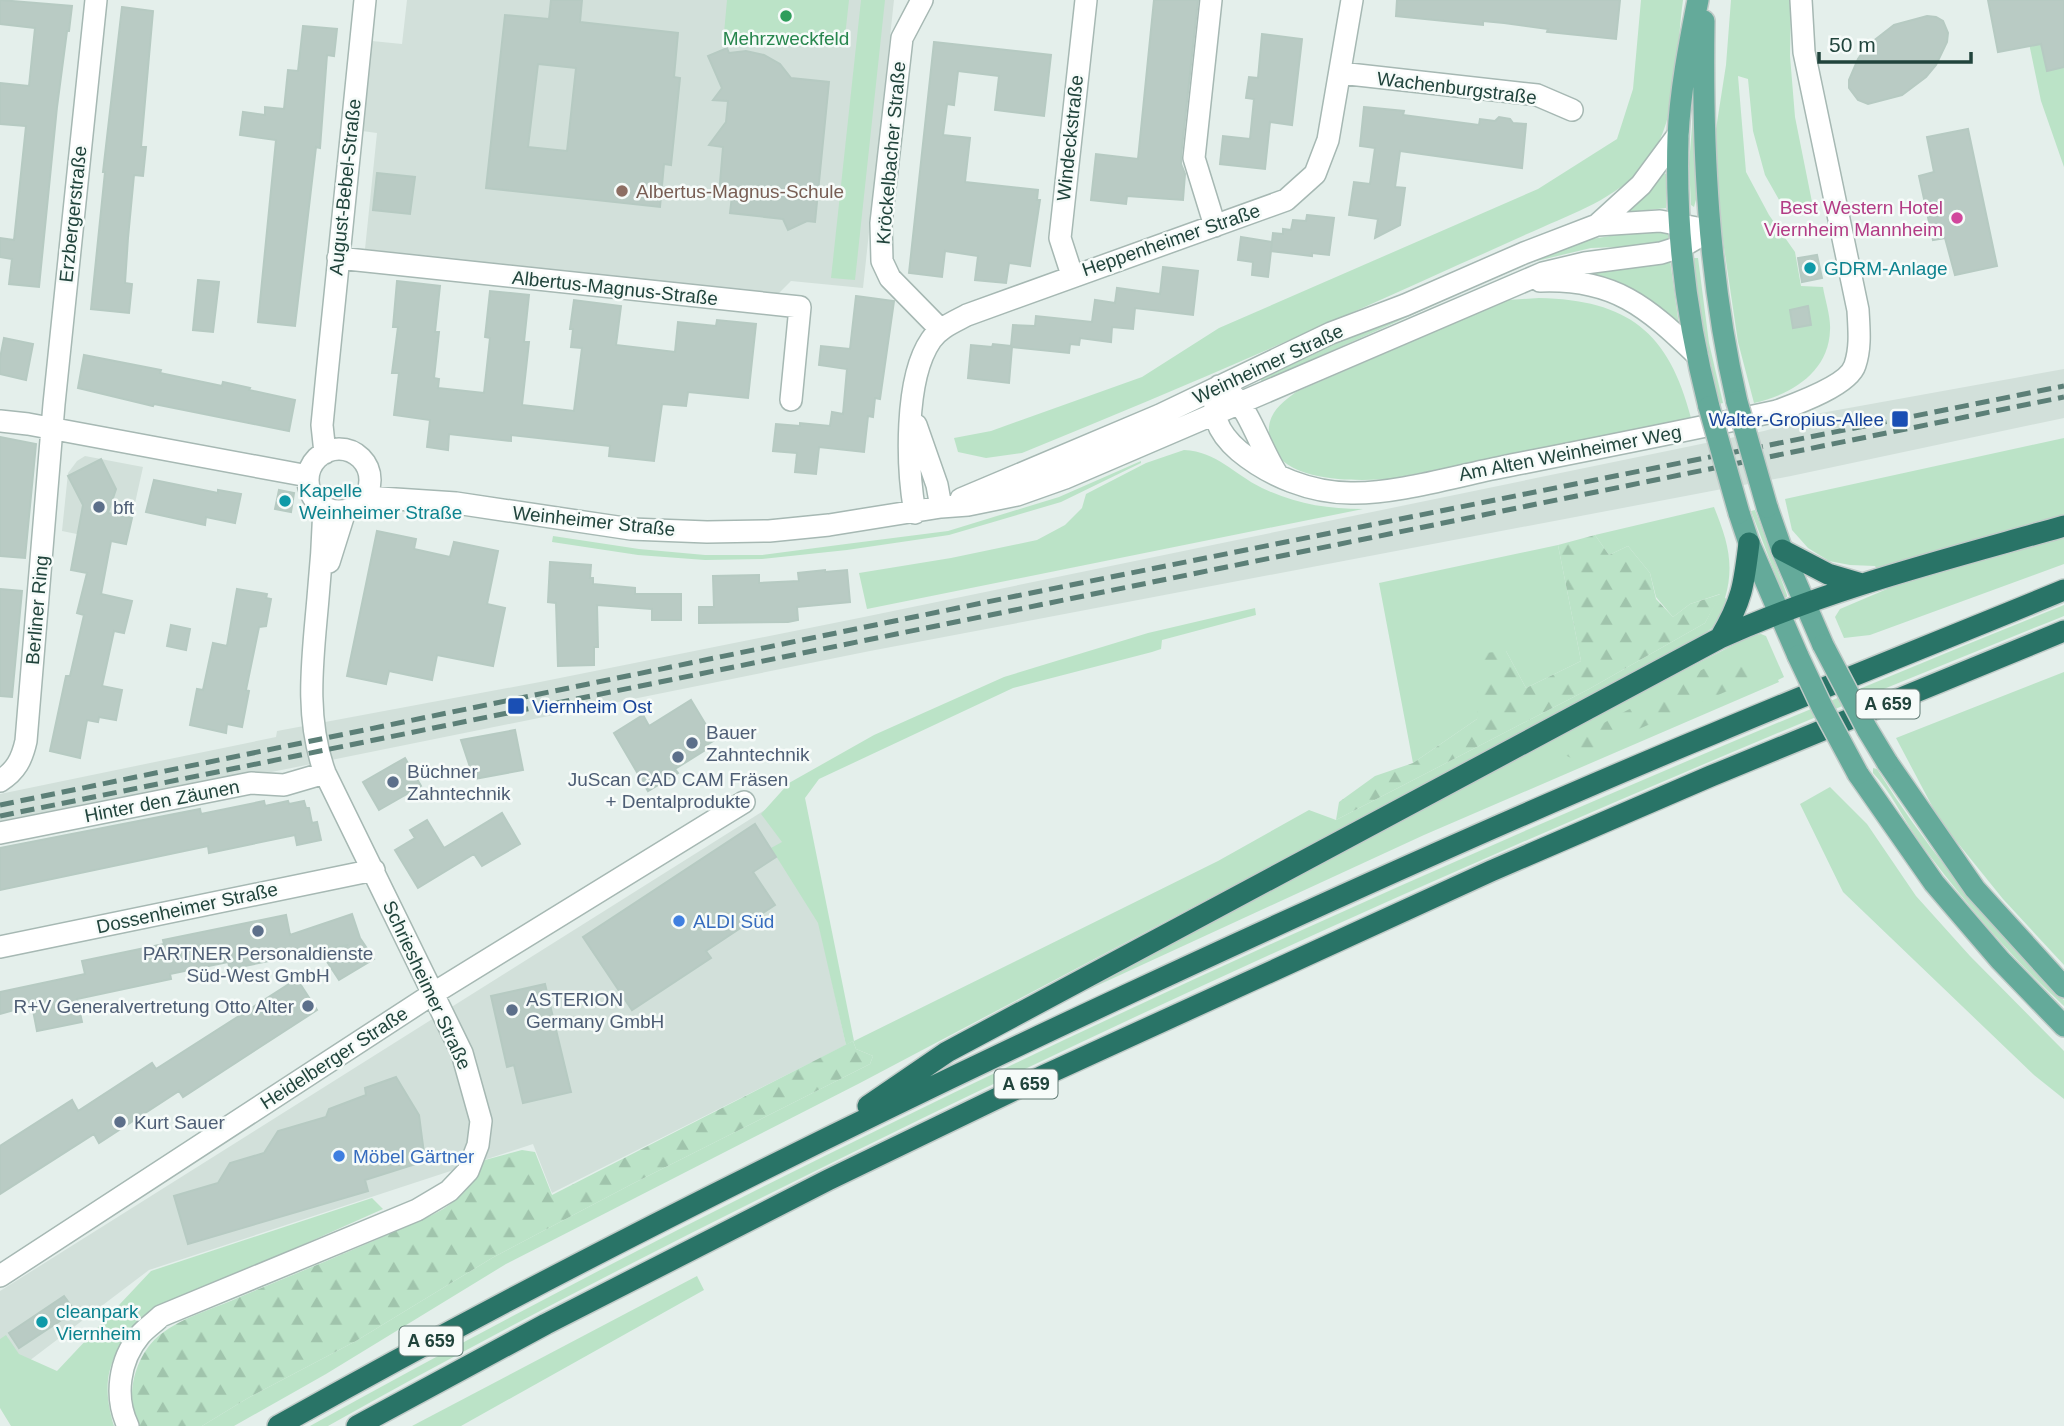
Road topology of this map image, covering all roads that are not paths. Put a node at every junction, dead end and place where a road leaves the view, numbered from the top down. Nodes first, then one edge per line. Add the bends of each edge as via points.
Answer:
1 (96, 0) edge
2 (365, 0) edge
3 (922, 0) edge
4 (1086, 0) edge
5 (1211, 0) edge
6 (1352, 0) edge
7 (1698, 0) edge
8 (1704, 0) edge
9 (1801, 0) edge
10 (1340, 73) junction
11 (1572, 110) dead end
12 (1678, 135) junction
13 (1681, 224) junction
14 (1597, 225) junction
15 (1215, 226) junction
16 (1709, 231) junction
17 (1683, 246) junction
18 (338, 258) junction
19 (1072, 275) junction
20 (1521, 282) junction
21 (941, 330) junction
22 (1697, 355) junction
23 (1219, 386) junction
24 (791, 400) dead end
25 (1241, 403) junction
26 (911, 414) junction
27 (1213, 415) junction
28 (0, 421) edge
29 (53, 428) junction
30 (334, 451) junction
31 (308, 476) junction
32 (1279, 476) junction
33 (368, 488) junction
34 (942, 507) junction
35 (334, 509) junction
36 (915, 513) junction
37 (2064, 526) edge
38 (1749, 543) junction
39 (1782, 550) junction
40 (1862, 584) junction
41 (2064, 590) edge
42 (1804, 604) junction
43 (1779, 613) junction
44 (2064, 631) edge
45 (1720, 638) junction
46 (325, 773) junction
47 (0, 781) edge
48 (744, 802) dead end
49 (0, 833) edge
50 (374, 870) junction
51 (0, 947) edge
52 (2064, 987) edge
53 (434, 993) junction
54 (2064, 1026) edge
55 (806, 1147) junction
56 (0, 1276) edge
57 (128, 1426) edge
58 (278, 1426) edge
59 (357, 1426) edge

1 - 29 street, Erzbergerstraße
2 - 18 street, August-Bebel-Straße
3 - 21 street, Kröckelbacher Straße via 902,38 881,223 882,261 890,278
4 - 19 street, Windeckstraße via 1060,238
5 - 15 street via 1194,158
6 - 10 street, Heppenheimer Straße
7 - 12 main road
8 - 16 main road
9 - 32 street, Am Alten Weinheimer Weg via 1804,52 1858,310 1855,368 1816,396 1777,411 1385,490 1332,492
10 - 11 street, Wachenburgstraße via 1537,95
10 - 15 street, Heppenheimer Straße via 1328,140 1315,174 1286,200
12 - 13 main road
12 - 14 street, Weinheimer Straße via 1641,185
13 - 14 street, Weinheimer Straße
13 - 16 street, Weinheimer Straße
13 - 17 main road
14 - 23 street, Weinheimer Straße via 1331,333
15 - 19 street, Heppenheimer Straße
16 - 17 street, Weinheimer Straße
16 - 39 main road, bridge via 1737,401
17 - 20 street, Weinheimer Straße via 1561,268
17 - 22 main road
18 - 24 street, Albertus-Magnus-Straße via 800,307
18 - 30 street, August-Bebel-Straße via 327,374
19 - 21 street, Heppenheimer Straße via 967,315
20 - 22 street, Weinheimer Straße via 1573,282 1612,291 1661,320
20 - 25 street, Weinheimer Straße
21 - 26 street, Heppenheimer Straße via 920,363
22 - 38 main road, bridge
23 - 25 street
23 - 27 street
23 - 34 street, Weinheimer Straße
25 - 27 street, Weinheimer Straße
25 - 32 street
26 - 34 street, Heppenheimer Straße
26 - 36 street, Heppenheimer Straße via 909,468
27 - 32 street, Am Alten Weinheimer Weg via 1233,446
27 - 34 street, Weinheimer Straße via 1017,495
28 - 29 street
29 - 31 street
29 - 47 street, Berliner Ring via 26,741 14,771
30 - 31 street via 314,462
30 - 33 street via 362,460 368,469
31 - 35 street via 311,494
33 - 35 street via 353,508
33 - 36 street, Weinheimer Straße via 631,529 769,531
34 - 36 street, Weinheimer Straße
35 - 46 street, Schriesheimer Straße via 312,653 314,741
37 - 40 highway
38 - 43 main road
38 - 45 highway via 1743,589
39 - 40 highway via 1829,574
39 - 42 main road
40 - 42 highway
41 - 55 highway, A 659 via 1489,830 1207,957
42 - 43 highway
42 - 52 main road, bridge via 1887,762 1975,888
43 - 45 highway
43 - 54 main road, bridge via 1858,774 1934,883
44 - 59 highway, A 659 via 1503,866 1057,1070 815,1186
45 - 55 highway via 947,1052
46 - 49 street, Hinter den Zäunen via 284,785 251,783
46 - 50 street, Schriesheimer Straße
48 - 53 street, Heidelberger Straße
50 - 51 street, Dossenheimer Straße
50 - 53 street, Schriesheimer Straße
53 - 56 street, Heidelberger Straße
53 - 57 street, Schriesheimer Straße via 462,1054 481,1121 468,1171 449,1191 417,1210 161,1316 140,1336 125,1361 121,1411
55 - 58 highway, A 659 via 586,1258

